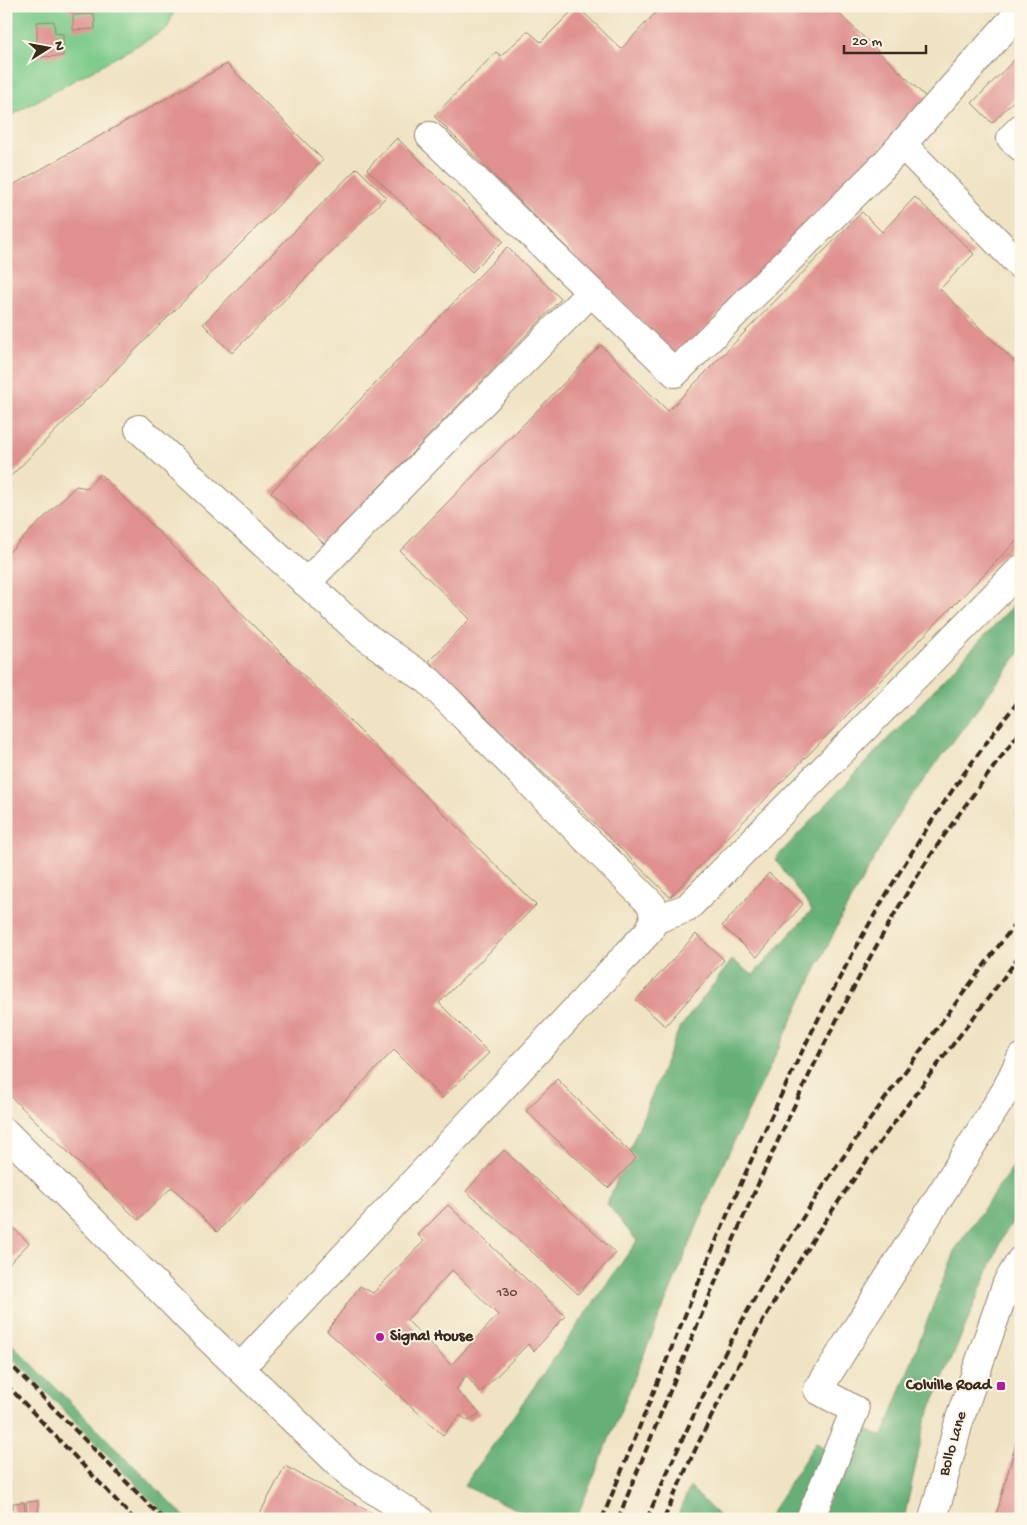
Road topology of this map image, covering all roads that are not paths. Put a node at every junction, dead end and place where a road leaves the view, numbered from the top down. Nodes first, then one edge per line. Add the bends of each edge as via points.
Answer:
1 (1021, 10) edge
2 (1021, 128) edge
3 (430, 136) dead end
4 (902, 144) junction
5 (1021, 147) edge
6 (1021, 266) edge
7 (591, 292) junction
8 (139, 429) dead end
9 (1021, 568) edge
10 (306, 583) junction
11 (654, 920) junction
12 (1021, 1058) edge
13 (6, 1133) edge
14 (1021, 1260) edge
15 (240, 1368) junction
16 (419, 1519) edge
17 (810, 1519) edge
18 (933, 1519) edge

1 - 4 street
2 - 5 street via 1011,138
3 - 7 street
4 - 6 street
4 - 7 street via 675,373
7 - 10 street
8 - 10 street
9 - 11 street via 688,908
10 - 11 street via 362,634 429,681 652,906
11 - 15 street via 649,931
12 - 17 street via 1005,1092 818,1390 855,1410
13 - 15 street
14 - 18 street, Bollo Lane via 1007,1282 960,1418
15 - 16 street via 352,1476

